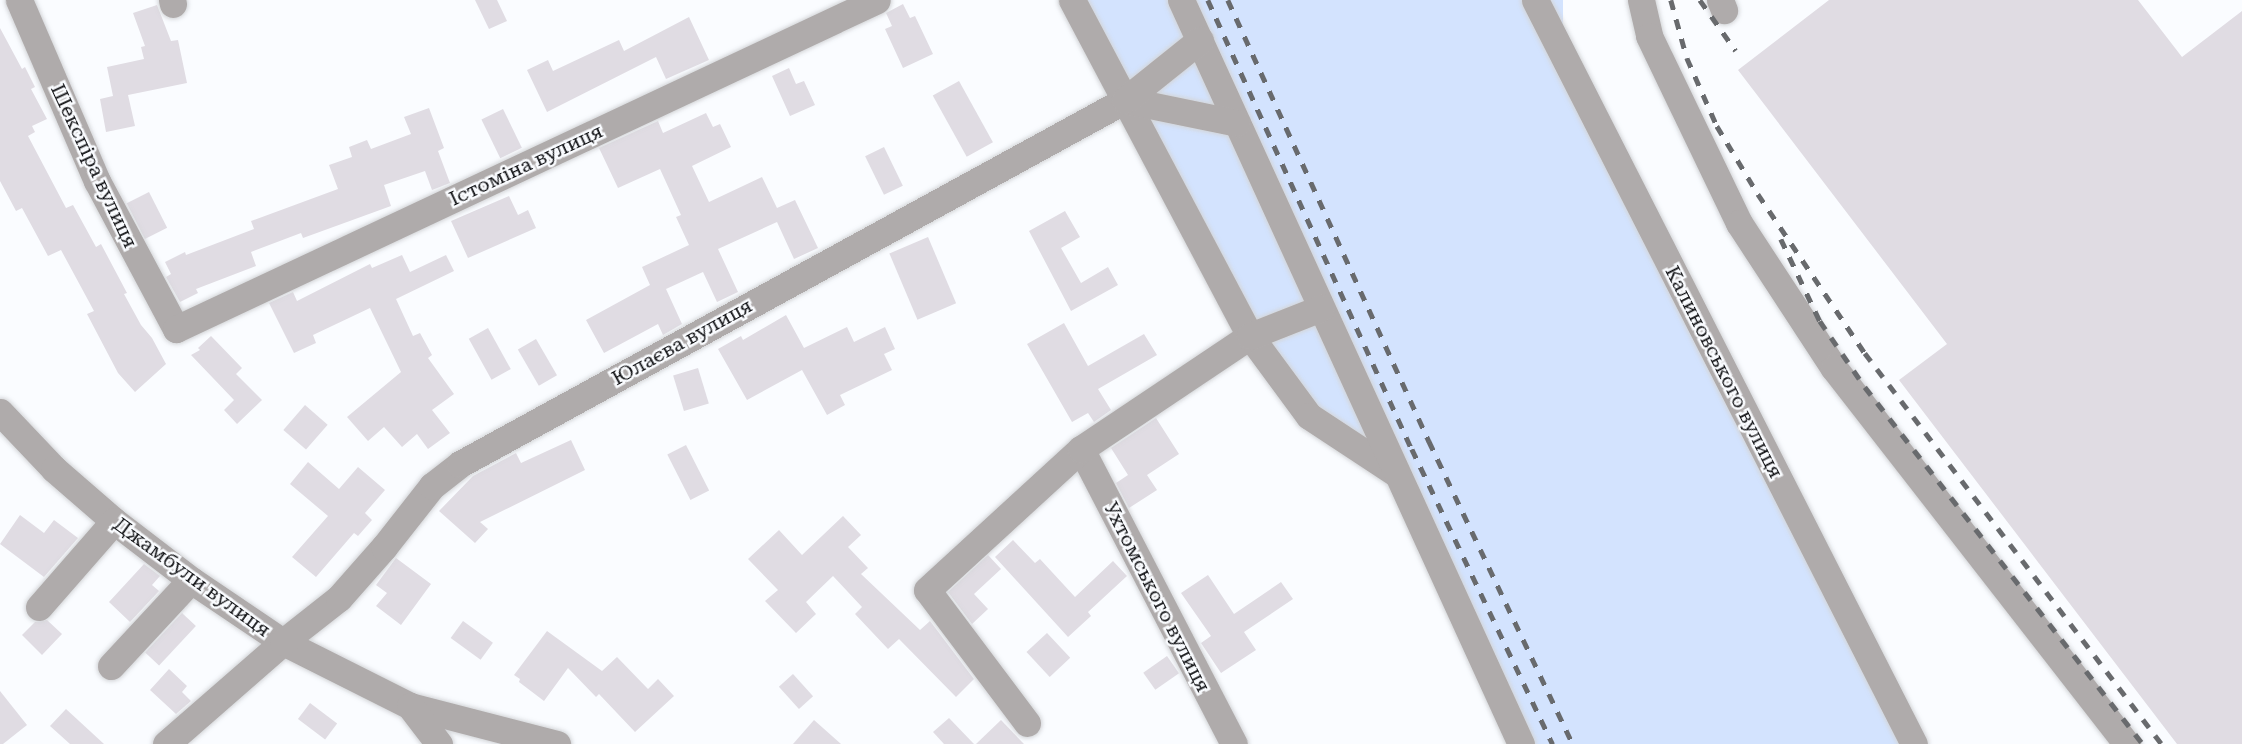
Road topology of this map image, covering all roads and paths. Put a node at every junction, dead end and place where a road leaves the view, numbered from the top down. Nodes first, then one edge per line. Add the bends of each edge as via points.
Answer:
1 (19, 0) edge
2 (877, 0) edge
3 (1072, 0) edge
4 (1181, 0) edge
5 (1535, 0) edge
6 (1641, 0) edge
7 (1200, 40) junction
8 (1125, 100) junction
9 (1237, 123) junction
10 (1321, 308) junction
11 (176, 329) joint
12 (1250, 336) junction
13 (0, 412) edge
14 (1081, 449) junction
15 (1397, 474) junction
16 (114, 521) junction
17 (191, 580) junction
18 (39, 607) dead end
19 (283, 642) junction
20 (111, 666) dead end
21 (410, 705) junction
22 (1027, 723) dead end
23 (166, 744) edge
24 (439, 744) edge
25 (557, 744) edge
26 (1233, 744) edge
27 (1521, 744) edge
28 (1914, 744) edge
29 (2127, 744) edge

1 - 11 street, Шекспіра вулиця via 97,181
2 - 11 street, Істоміна вулиця
3 - 8 street
4 - 7 street
5 - 28 street, Калиновського вулиця
6 - 29 street via 1649,36 1739,223 1834,368
7 - 8 street, Юлаєва вулиця
7 - 9 street
8 - 9 street
8 - 12 street
8 - 19 street, Юлаєва вулиця via 460,464 432,486 339,598
9 - 10 street
10 - 12 street
10 - 15 street
12 - 14 street
12 - 15 street via 1309,416
13 - 16 street, Джамбули вулиця via 54,469
14 - 22 street via 927,590
14 - 26 street, Ухтомського вулиця
15 - 27 street
16 - 17 street, Джамбули вулиця
16 - 18 street
17 - 19 street, Джамбули вулиця
17 - 20 street
19 - 21 street, Джамбули вулиця
19 - 23 street, Юлаєва вулиця
21 - 24 street, Джамбули вулиця
21 - 25 street, Джамбули вулиця

